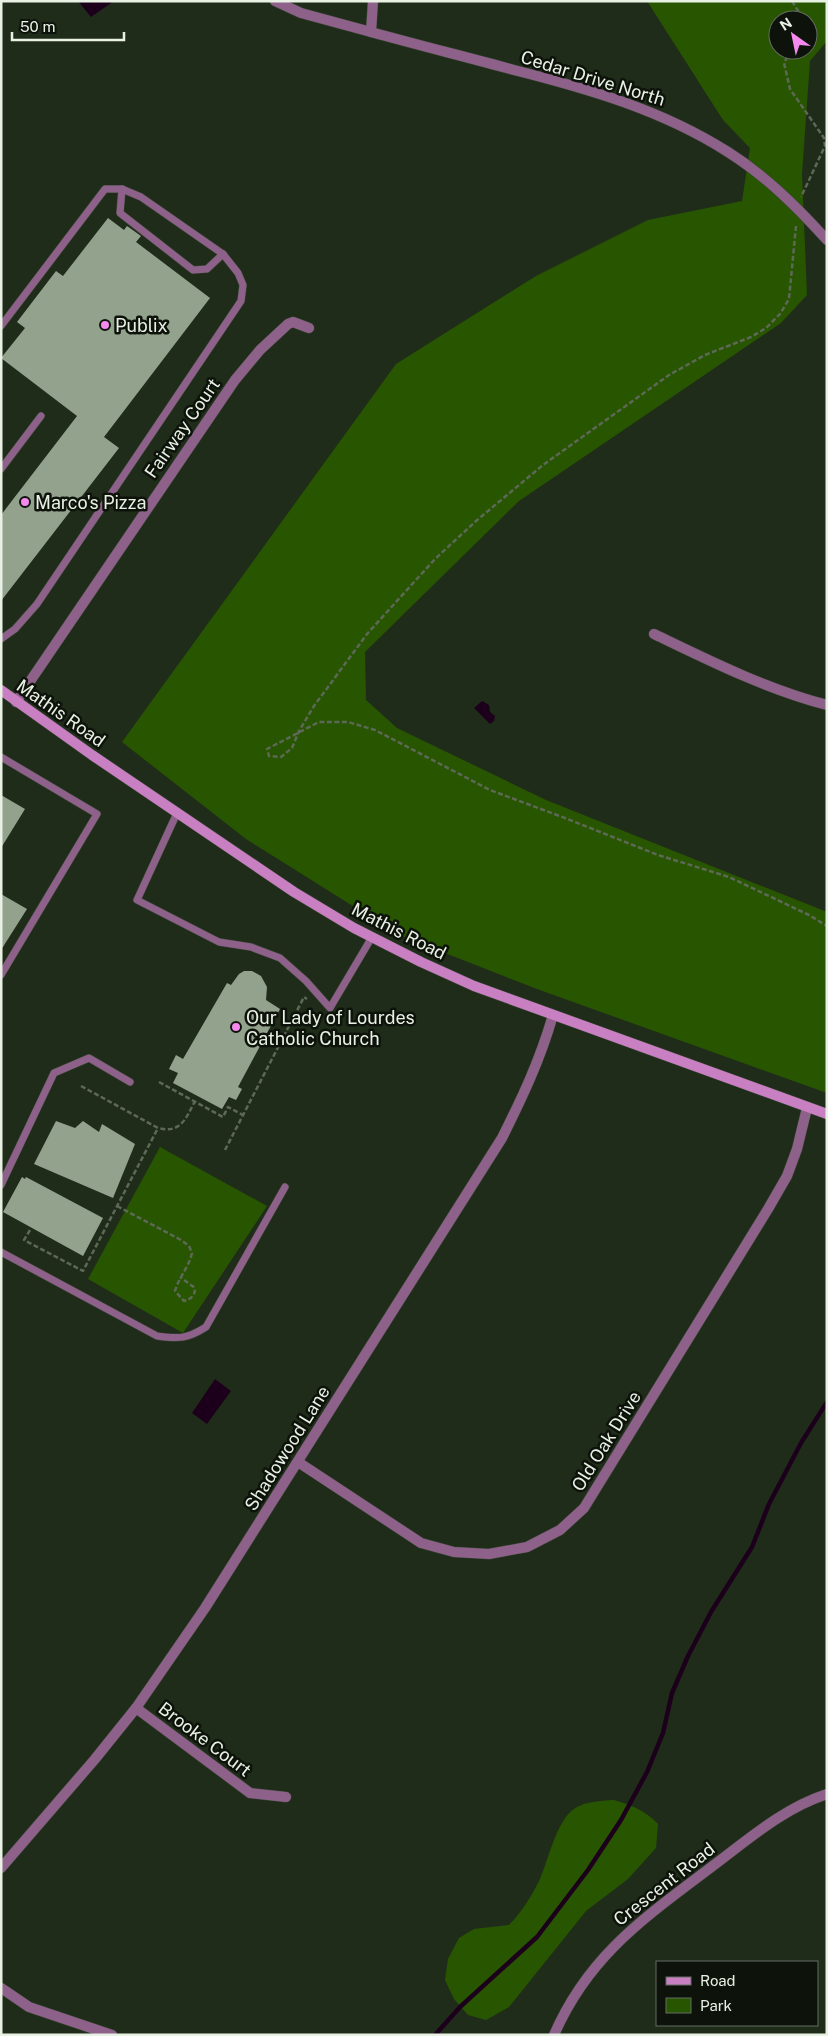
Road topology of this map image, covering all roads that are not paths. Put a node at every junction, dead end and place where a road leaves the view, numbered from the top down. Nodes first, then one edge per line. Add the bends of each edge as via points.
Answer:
1 (275, 1) edge
2 (373, 1) edge
3 (371, 32) junction
4 (122, 190) junction
5 (827, 240) edge
6 (223, 254) junction
7 (1, 326) edge
8 (308, 328) dead end
9 (40, 416) dead end
10 (1, 469) edge
11 (654, 634) dead end
12 (1, 639) edge
13 (1, 690) edge
14 (16, 702) junction
15 (827, 706) edge
16 (1, 757) edge
17 (177, 813) junction
18 (372, 937) junction
19 (1, 975) edge
20 (553, 1016) junction
21 (130, 1082) dead end
22 (807, 1108) junction
23 (827, 1114) edge
24 (1, 1185) edge
25 (285, 1187) dead end
26 (1, 1252) edge
27 (298, 1462) junction
28 (136, 1708) junction
29 (827, 1794) edge
30 (286, 1797) dead end
31 (1, 1868) edge
32 (1, 1988) edge
33 (112, 2035) edge
34 (554, 2035) edge

1 - 3 street, Cedar Drive North via 301,13
2 - 3 street
3 - 5 street, Cedar Drive North via 573,85 664,116 729,152 757,173 796,206
4 - 6 lane via 141,196
4 - 6 lane via 120,213 193,270 207,269
4 - 7 lane via 105,189
6 - 12 lane via 238,273 242,284 241,301 38,604
8 - 14 street, Fairway Court via 293,322 288,324 235,380
9 - 10 lane
11 - 15 street via 769,687
13 - 14 street, Mathis Road
14 - 17 street, Mathis Road
16 - 19 lane via 97,814
17 - 18 street, Mathis Road via 294,892
17 - 18 lane via 137,900 219,942 251,947 280,958 330,1008
18 - 20 street, Mathis Road via 456,978
20 - 22 street, Mathis Road
20 - 27 street, Shadowood Lane via 530,1082 502,1138
21 - 24 lane via 89,1058 54,1073
22 - 23 street, Mathis Road
22 - 27 street, Old Oak Drive via 787,1176 768,1209 584,1508 560,1530 527,1547 489,1554 454,1552 421,1543
25 - 26 lane via 206,1326 193,1335 178,1339 157,1336
27 - 28 street, Shadowood Lane via 205,1608
28 - 30 street, Brooke Court via 250,1793
28 - 31 street, Shadowood Lane
29 - 34 street, Crescent Road via 793,1808 766,1825 633,1927 596,1965
32 - 33 street via 29,2007

